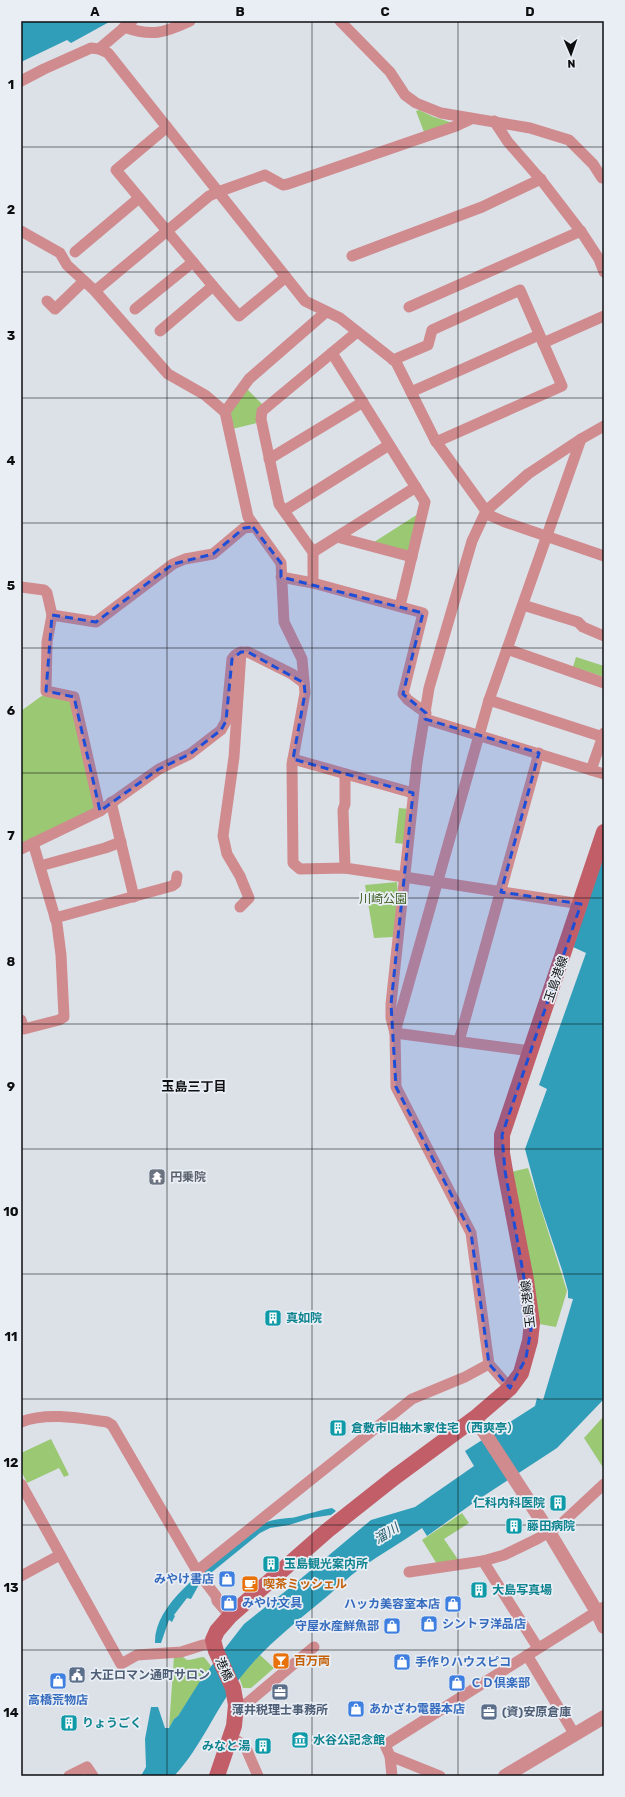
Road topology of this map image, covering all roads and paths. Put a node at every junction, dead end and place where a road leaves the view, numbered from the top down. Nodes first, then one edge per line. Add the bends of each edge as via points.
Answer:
1 (190, 21) edge
2 (340, 21) edge
3 (128, 24) edge
4 (100, 49) junction
5 (21, 81) edge
6 (471, 119) junction
7 (494, 121) junction
8 (167, 127) junction
9 (604, 178) edge
10 (540, 179) junction
11 (218, 192) junction
12 (139, 198) junction
13 (21, 231) edge
14 (167, 231) junction
15 (581, 231) junction
16 (75, 252) dead end
17 (352, 256) dead end
18 (193, 262) junction
19 (604, 272) edge
20 (286, 277) junction
21 (84, 280) junction
22 (213, 286) junction
23 (95, 291) junction
24 (47, 301) dead end
25 (409, 307) dead end
26 (135, 309) dead end
27 (326, 312) junction
28 (604, 316) edge
29 (160, 331) dead end
30 (357, 332) junction
31 (541, 339) junction
32 (332, 353) junction
33 (393, 360) junction
34 (411, 392) junction
35 (362, 402) junction
36 (225, 412) junction
37 (604, 426) edge
38 (581, 439) junction
39 (436, 442) junction
40 (389, 445) junction
41 (269, 459) junction
42 (416, 487) junction
43 (284, 511) junction
44 (486, 511) junction
45 (253, 527) junction
46 (548, 536) junction
47 (337, 537) junction
48 (313, 552) junction
49 (604, 556) edge
50 (412, 557) junction
51 (281, 577) junction
52 (313, 583) junction
53 (21, 587) edge
54 (523, 605) junction
55 (400, 606) junction
56 (52, 615) junction
57 (604, 636) edge
58 (507, 649) junction
59 (241, 652) junction
60 (304, 683) junction
61 (604, 683) edge
62 (489, 700) junction
63 (425, 716) junction
64 (478, 734) junction
65 (603, 735) edge
66 (539, 753) junction
67 (293, 759) junction
68 (591, 770) junction
69 (345, 774) junction
70 (604, 774) edge
71 (413, 793) junction
72 (111, 802) junction
73 (100, 811) junction
74 (604, 832) edge
75 (121, 842) junction
76 (33, 843) junction
77 (21, 849) edge
78 (40, 866) junction
79 (345, 868) junction
80 (177, 876) dead end
81 (403, 878) junction
82 (437, 882) junction
83 (501, 892) junction
84 (134, 897) junction
85 (581, 904) junction
86 (240, 907) dead end
87 (55, 918) junction
88 (21, 1020) edge
89 (395, 1033) junction
90 (459, 1041) junction
91 (531, 1051) junction
92 (490, 1364) junction
93 (510, 1388) junction
94 (475, 1418) junction
95 (21, 1422) edge
96 (21, 1484) edge
97 (604, 1484) edge
98 (24, 1500) edge
99 (549, 1532) junction
100 (60, 1555) junction
101 (483, 1561) junction
102 (197, 1571) junction
103 (409, 1572) dead end
104 (21, 1576) edge
105 (600, 1609) edge
106 (230, 1616) junction
107 (604, 1628) edge
108 (215, 1647) junction
109 (314, 1647) dead end
110 (538, 1648) junction
111 (527, 1655) junction
112 (236, 1705) junction
113 (604, 1717) edge
114 (575, 1735) junction
115 (231, 1737) junction
116 (390, 1756) junction
117 (69, 1776) edge
118 (93, 1776) edge
119 (217, 1776) edge
120 (258, 1776) edge
121 (392, 1776) edge
122 (440, 1776) edge
123 (505, 1776) edge

1 - 3 street via 154,34
2 - 6 street via 390,72 405,95 416,103 441,113
3 - 4 street
4 - 5 street via 91,48
4 - 8 street via 108,54
6 - 7 street
6 - 11 street via 288,184 283,185 265,176
7 - 9 street via 530,128 569,140
7 - 10 street via 508,142
8 - 11 street
8 - 12 street via 116,170
10 - 15 street
10 - 17 street via 482,207
11 - 14 street via 209,196
11 - 20 street
12 - 14 street
12 - 16 street
13 - 21 street via 60,253 67,265
14 - 18 street
14 - 23 street
15 - 19 street via 600,259
15 - 25 street
18 - 22 street
18 - 26 street
20 - 22 street via 239,316
20 - 27 street via 305,301
21 - 23 street
21 - 24 street via 55,309
22 - 29 street
23 - 36 street via 168,374 205,396
27 - 30 street via 340,318
27 - 36 street via 249,379
28 - 31 street
30 - 32 street
30 - 33 street
31 - 33 street via 520,290 432,330 428,345
31 - 34 street
31 - 39 street via 562,386
32 - 35 street
32 - 41 street via 262,411 261,420
33 - 34 street
34 - 39 street
35 - 40 street
35 - 41 street
36 - 45 street via 248,517
37 - 38 street
38 - 44 street via 528,474
38 - 46 street
39 - 44 street
40 - 42 street
40 - 43 street
41 - 43 street via 279,504
42 - 47 street
42 - 50 street via 425,502
43 - 48 street
44 - 46 street via 505,522
44 - 63 street via 472,541 429,688
45 - 51 street via 281,563
45 - 56 street via 244,528 213,554 173,564 96,622
46 - 49 street
46 - 54 street
47 - 48 street
47 - 50 street
48 - 52 street
50 - 55 street
51 - 52 street
51 - 60 street via 284,622 302,660
52 - 55 street
53 - 56 street via 44,590
54 - 57 street via 578,622 583,627
54 - 58 street
55 - 63 street via 423,613 403,694
56 - 73 street via 46,691 74,697
58 - 61 street
58 - 62 street
59 - 60 street via 248,652 292,674
59 - 72 street via 232,659 226,721 221,730 190,754 159,769
59 - 86 street via 234,757 223,836 227,854 250,898
60 - 67 street via 305,693
62 - 64 street
62 - 65 street
63 - 64 street
63 - 71 street
64 - 66 street
64 - 82 street
65 - 68 street
66 - 68 street
66 - 83 street
67 - 69 street
67 - 79 street via 293,863 300,869
68 - 70 street
69 - 71 street
69 - 79 street
71 - 81 street
72 - 73 street
72 - 75 street
73 - 76 street
74 - 85 main road, 玉島港線
75 - 78 street
75 - 84 street
76 - 77 street
76 - 78 street
78 - 87 street
79 - 81 street
80 - 84 street via 176,883 172,886
81 - 82 street
81 - 89 street via 391,1004
82 - 83 street
82 - 89 street
83 - 85 street
83 - 90 street
84 - 87 street
85 - 91 main road, 玉島港線
87 - 88 street via 61,955 64,1017 24,1029
89 - 90 street
89 - 92 street via 396,1087 471,1233
90 - 91 street
91 - 93 main road, 玉島港線 via 502,1135 505,1171 532,1323 521,1373
92 - 93 street
92 - 102 street via 412,1399
93 - 94 main road, 玉島港線
94 - 99 street
94 - 106 main road, 玉島港線 via 328,1530
95 - 102 street via 33,1417 54,1417 112,1425
96 - 98 street
97 - 99 street
98 - 100 street
99 - 101 street via 504,1555
99 - 105 street
100 - 104 street
100 - 108 street via 120,1664 137,1655 181,1652 203,1645
101 - 103 street
101 - 110 street
102 - 106 street
105 - 107 street
105 - 110 street
106 - 108 main road, 玉島港線 via 217,1631 213,1640
108 - 112 main road, 港橋 via 233,1688
109 - 112 street via 246,1704
110 - 111 street
111 - 114 street
111 - 116 street via 385,1745
112 - 115 main road
113 - 114 street
114 - 123 street
115 - 119 main road
115 - 120 street via 245,1746
116 - 121 street
116 - 122 street
117 - 118 street via 87,1767

